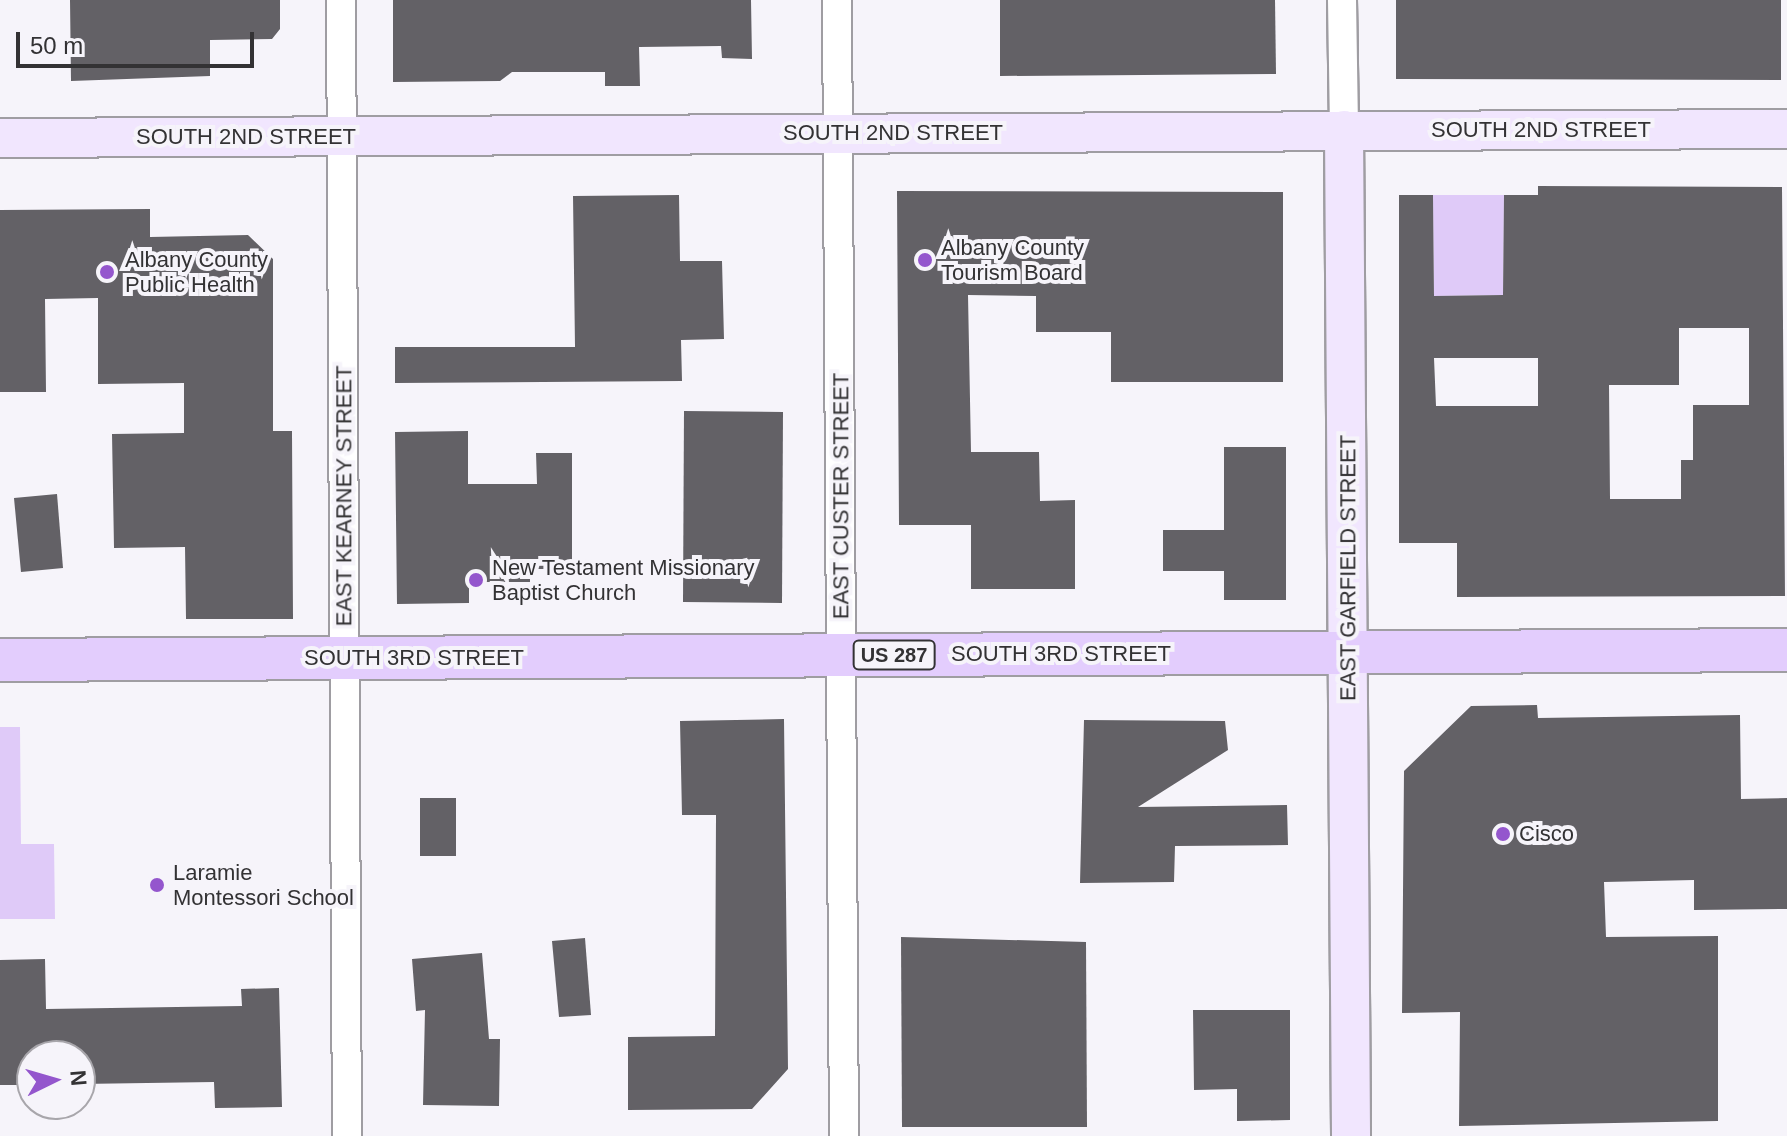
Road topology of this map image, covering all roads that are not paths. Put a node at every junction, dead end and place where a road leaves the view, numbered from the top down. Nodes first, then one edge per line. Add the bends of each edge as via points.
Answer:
1 (341, 0) edge
2 (837, 0) edge
3 (1342, 0) edge
4 (1787, 129) edge
5 (1344, 130) junction
6 (838, 133) junction
7 (341, 136) junction
8 (0, 138) edge
9 (1787, 650) edge
10 (1348, 653) junction
11 (841, 656) junction
12 (345, 658) junction
13 (0, 660) edge
14 (347, 1136) edge
15 (844, 1136) edge
16 (1351, 1136) edge

1 - 7 street, EAST KEARNEY STREET
2 - 6 street, EAST CUSTER STREET
3 - 5 street, EAST GARFIELD STREET
4 - 5 street, SOUTH 2ND STREET
5 - 6 street, SOUTH 2ND STREET
5 - 10 street, EAST GARFIELD STREET
6 - 7 street, SOUTH 2ND STREET
6 - 11 street, EAST CUSTER STREET
7 - 8 street, SOUTH 2ND STREET
7 - 12 street, EAST KEARNEY STREET
9 - 10 main road, SOUTH 3RD STREET / US 287
10 - 11 main road, SOUTH 3RD STREET / US 287
10 - 16 street, EAST GARFIELD STREET
11 - 12 main road, SOUTH 3RD STREET / US 287
11 - 15 street, EAST CUSTER STREET
12 - 13 main road, SOUTH 3RD STREET / US 287
12 - 14 street, EAST KEARNEY STREET

